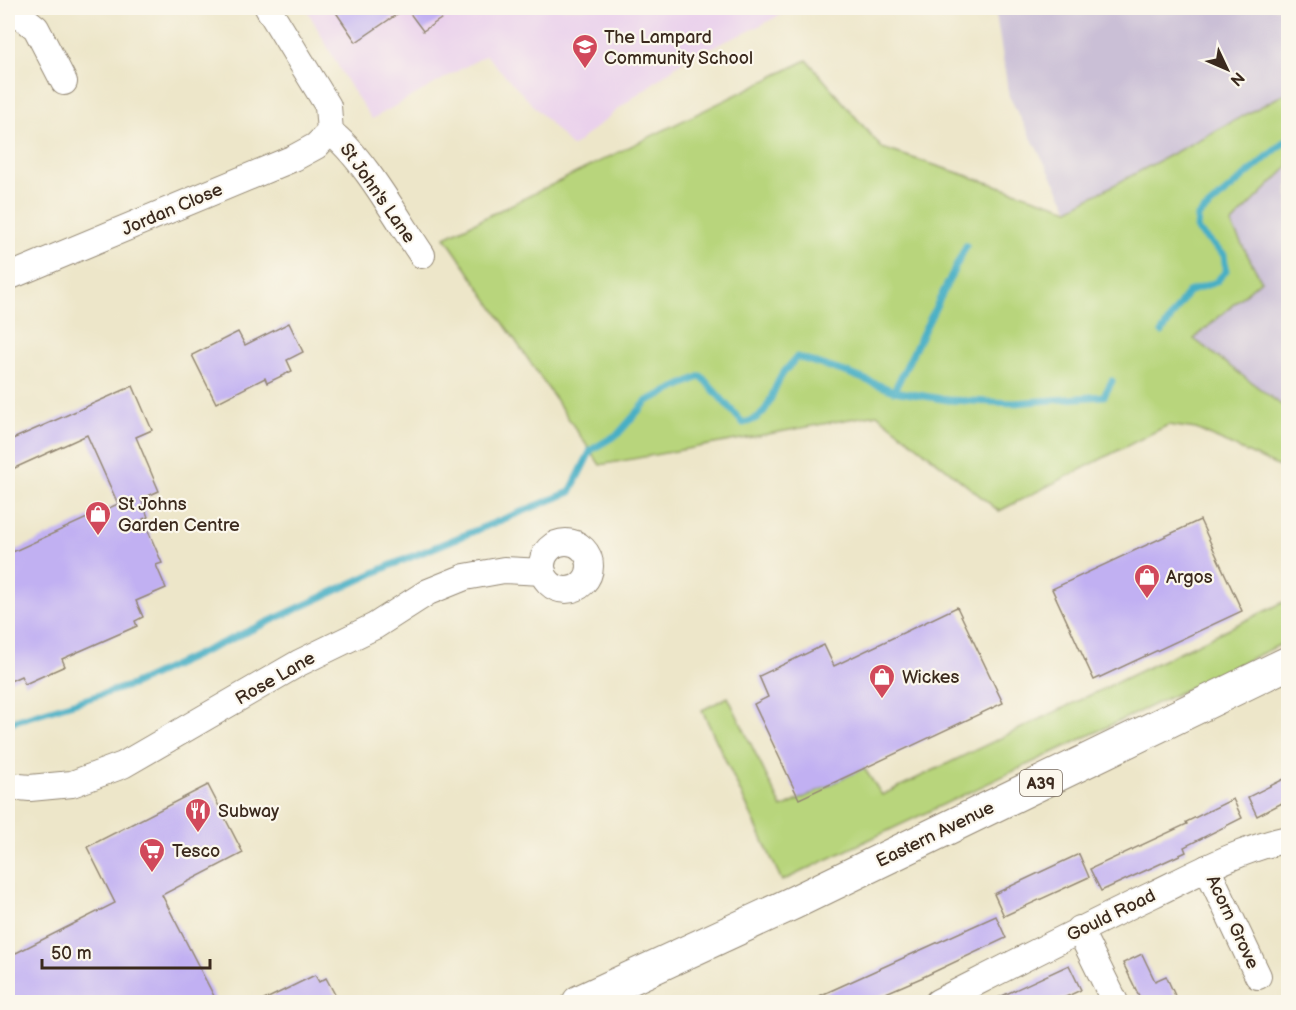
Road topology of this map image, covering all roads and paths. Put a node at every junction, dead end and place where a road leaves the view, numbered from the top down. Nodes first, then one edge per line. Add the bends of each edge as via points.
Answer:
1 (268, 8) edge
2 (17, 18) edge
3 (64, 82) dead end
4 (330, 132) junction
5 (422, 255) dead end
6 (8, 277) edge
7 (543, 572) dead end
8 (1288, 663) edge
9 (8, 786) edge
10 (1288, 839) edge
11 (1207, 868) junction
12 (1079, 930) junction
13 (1258, 976) dead end
14 (579, 1002) edge
15 (938, 1002) edge
16 (1115, 1002) edge

1 - 4 street, St John's Lane via 328,106
2 - 3 street via 36,28
4 - 5 street, St John's Lane via 341,140 370,178
4 - 6 street, Jordan Close via 316,147 294,158
7 - 9 street, Rose Lane via 504,570 465,577 428,592 375,626 299,663 123,765 72,784
8 - 14 main road, Eastern Avenue / A39
10 - 11 street, Gould Road
11 - 12 street, Gould Road
11 - 13 street, Acorn Grove
12 - 15 street, Gould Road
12 - 16 street

